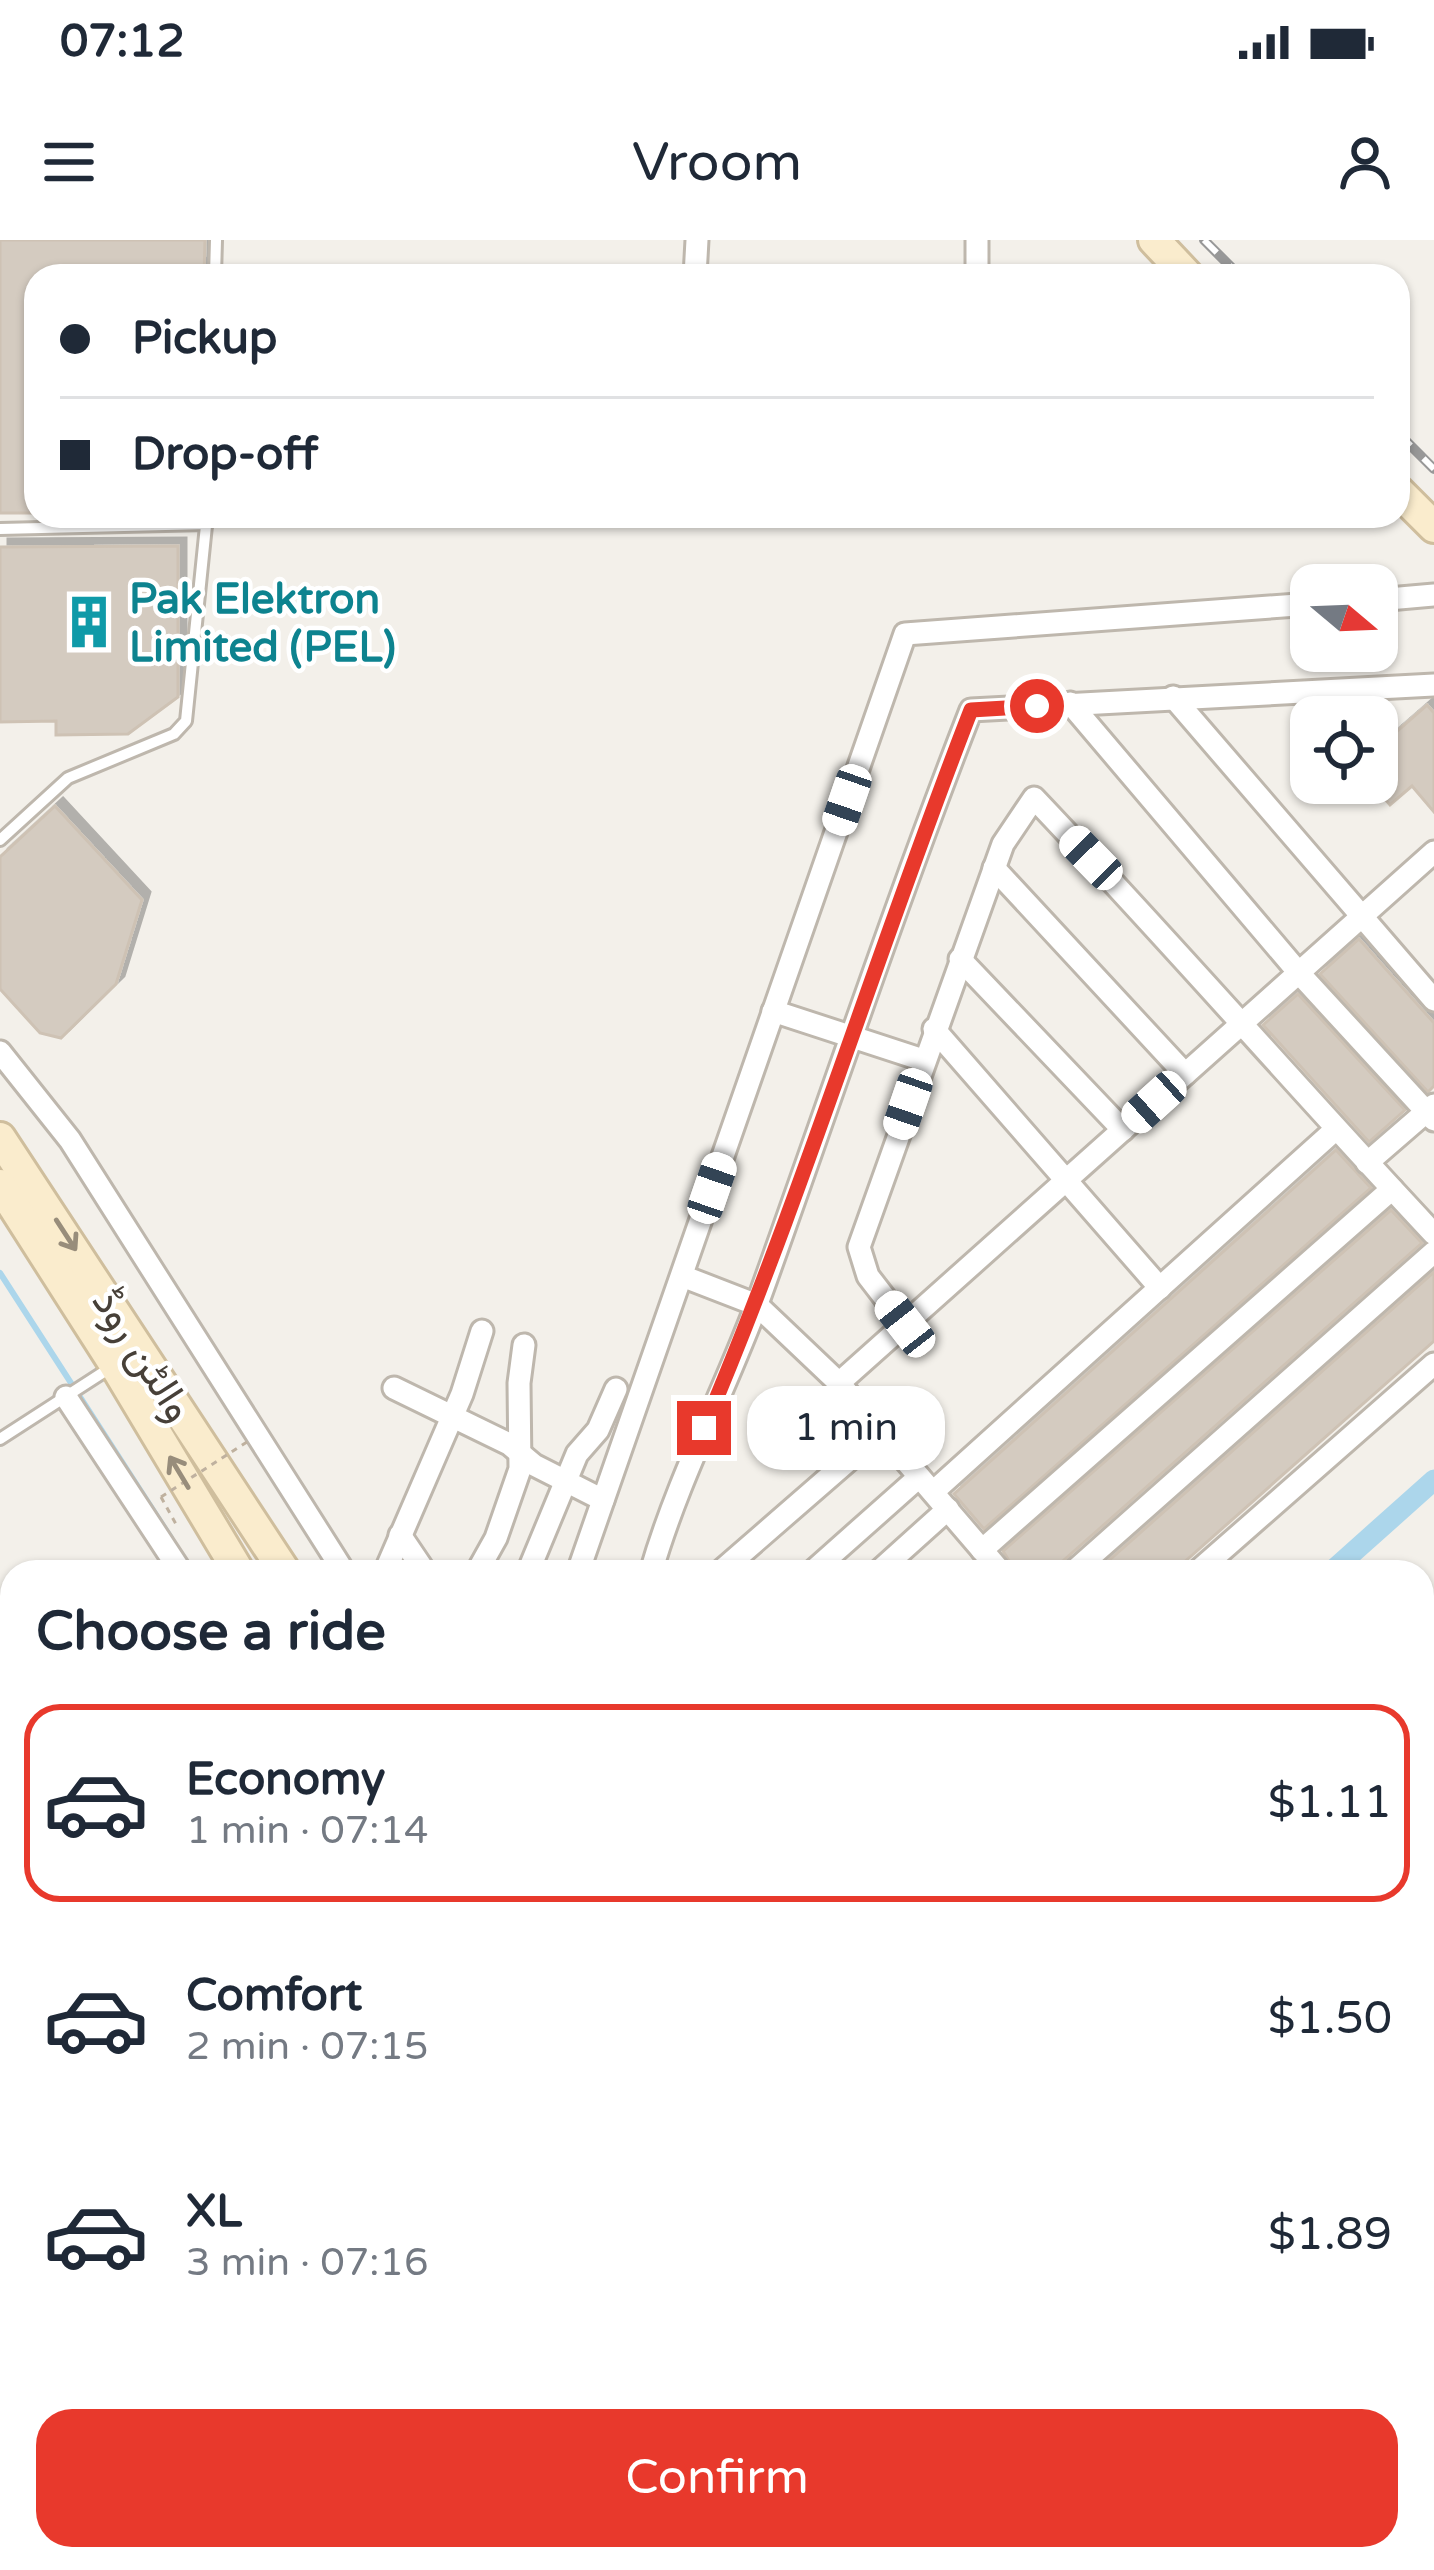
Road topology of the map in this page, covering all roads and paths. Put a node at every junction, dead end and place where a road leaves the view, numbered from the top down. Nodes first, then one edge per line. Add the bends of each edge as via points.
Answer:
1 (1154, 240) edge
2 (1176, 264) edge
3 (1410, 503) edge
4 (1434, 527) edge
5 (206, 528) edge
6 (1434, 596) edge
7 (1398, 599) edge
8 (1290, 606) edge
9 (1434, 685) edge
10 (1173, 697) junction
11 (1070, 704) junction
12 (0, 840) edge
13 (1434, 852) edge
14 (994, 868) junction
15 (1360, 918) junction
16 (960, 959) junction
17 (1299, 973) junction
18 (1434, 1000) edge
19 (773, 1012) junction
20 (1240, 1025) junction
21 (934, 1029) junction
22 (851, 1035) junction
23 (0, 1052) edge
24 (923, 1060) junction
25 (1185, 1074) junction
26 (1431, 1112) edge
27 (1336, 1129) junction
28 (1124, 1130) junction
29 (0, 1138) edge
30 (1367, 1163) junction
31 (1066, 1181) junction
32 (0, 1185) edge
33 (1392, 1190) junction
34 (1434, 1234) edge
35 (1434, 1252) edge
36 (682, 1276) junction
37 (1160, 1288) junction
38 (757, 1304) junction
39 (905, 1324) junction
40 (482, 1331) dead end
41 (524, 1345) dead end
42 (1434, 1364) edge
43 (102, 1373) junction
44 (839, 1383) junction
45 (394, 1388) dead end
46 (616, 1389) dead end
47 (60, 1401) junction
48 (452, 1415) junction
49 (881, 1432) junction
50 (0, 1439) edge
51 (247, 1442) dead end
52 (520, 1455) junction
53 (566, 1484) junction
54 (933, 1493) junction
55 (603, 1500) junction
56 (181, 1534) dead end
57 (400, 1535) junction
58 (982, 1550) junction
59 (173, 1560) edge
60 (231, 1560) edge
61 (277, 1560) edge
62 (336, 1560) edge
63 (390, 1560) edge
64 (417, 1560) edge
65 (484, 1560) edge
66 (534, 1560) edge
67 (582, 1560) edge
68 (654, 1560) edge
69 (734, 1560) edge
70 (830, 1560) edge
71 (886, 1560) edge
72 (990, 1560) edge
73 (1087, 1560) edge
74 (1211, 1560) edge

1 - 2 main road
3 - 4 main road
5 - 12 lane via 186,721 174,734 68,778
6 - 7 street
8 - 19 street via 904,634
9 - 10 street
10 - 11 street
10 - 15 street
11 - 17 street
11 - 22 street via 971,710
13 - 15 street
14 - 16 street
14 - 20 street via 1034,798
14 - 25 street
15 - 17 street
15 - 18 street
16 - 21 street
16 - 28 street
17 - 20 street
17 - 26 street
19 - 22 street
19 - 36 street
20 - 25 street
20 - 27 street
21 - 24 street
21 - 31 street
22 - 24 street
22 - 38 street
23 - 62 street via 70,1140
24 - 39 street via 859,1247 868,1276
25 - 28 street
26 - 30 street
27 - 30 street
27 - 37 street
28 - 31 street
29 -> 61 main road, والٹن روڈ
30 - 33 street
31 - 37 street
31 - 39 street
32 - 43 main road, والٹن روڈ
33 - 34 street
33 - 58 street
35 - 73 street
36 - 38 street
36 - 55 street
37 - 54 street
38 - 44 street
38 - 68 street
39 - 44 street
40 - 48 street
41 - 52 street
42 - 74 street
43 - 47 lane
60 -> 43 main road, والٹن روڈ
44 - 49 street
45 - 48 street
46 - 53 street
47 - 50 lane
47 - 59 street
48 - 52 street
48 - 57 street
49 - 54 street
49 - 69 street
51 - 56 path, bridge via 161,1497
52 - 53 street
52 - 65 street
53 - 55 street
53 - 66 street
54 - 58 street
54 - 70 street
54 - 71 street
55 - 67 street
57 - 63 street
57 - 64 street
58 - 72 street

